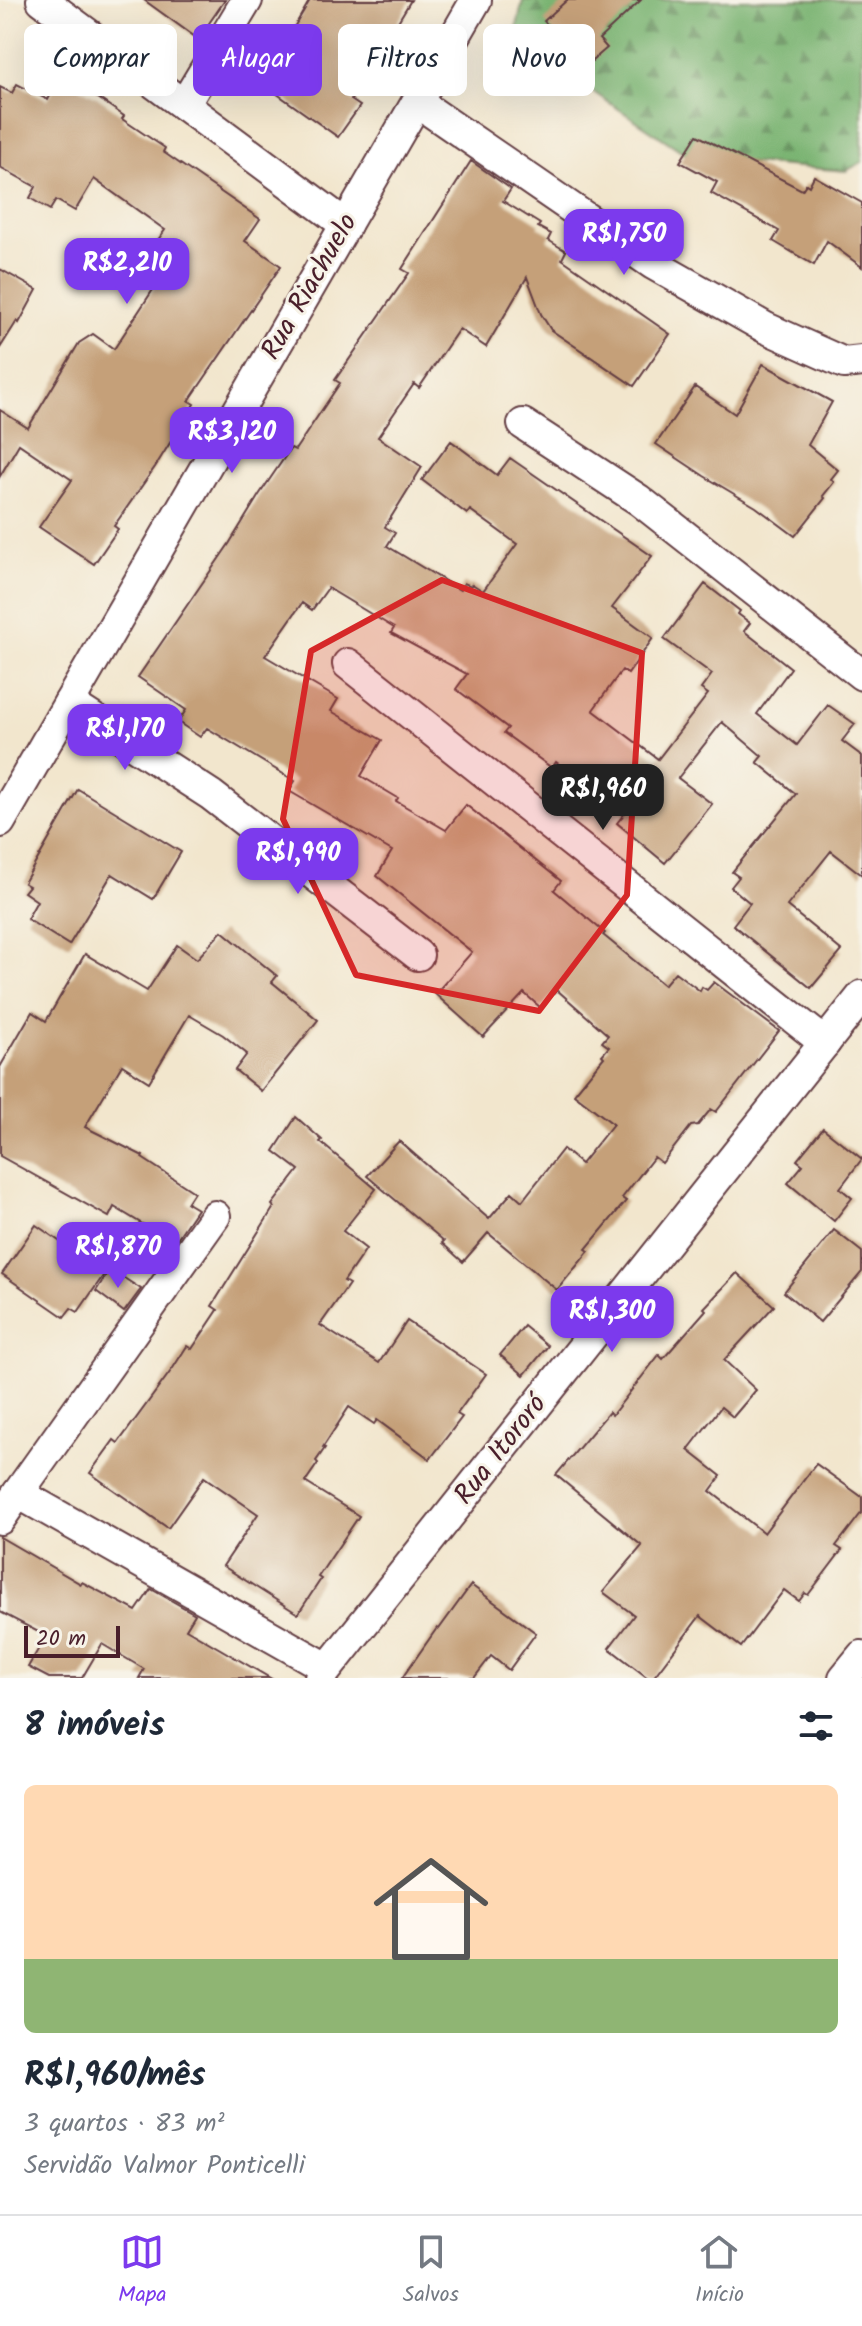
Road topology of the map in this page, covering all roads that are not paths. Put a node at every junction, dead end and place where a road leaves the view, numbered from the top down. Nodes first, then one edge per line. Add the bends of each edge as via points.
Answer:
1 (42, 0) edge
2 (247, 0) edge
3 (476, 0) edge
4 (417, 102) junction
5 (184, 105) junction
6 (346, 225) junction
7 (862, 361) edge
8 (523, 424) dead end
9 (348, 664) dead end
10 (862, 675) edge
11 (69, 703) junction
12 (0, 822) edge
13 (418, 955) dead end
14 (862, 996) edge
15 (825, 1043) junction
16 (215, 1216) dead end
17 (18, 1493) junction
18 (0, 1519) edge
19 (862, 1656) edge
20 (324, 1673) edge
21 (844, 1678) edge

1 - 5 street
2 - 5 street
3 - 4 street, Rua Riachuelo
4 - 6 street, Rua Riachuelo
4 - 7 street via 653,264 766,328 844,363
5 - 6 street
6 - 11 street, Rua Riachuelo
8 - 10 street via 651,508
9 - 15 street
11 - 12 street, Rua Riachuelo
11 - 13 street via 211,795
14 - 15 street, Rua Itororó
15 - 20 street, Rua Itororó
16 - 17 street
17 - 18 street
17 - 20 street
19 - 21 street

